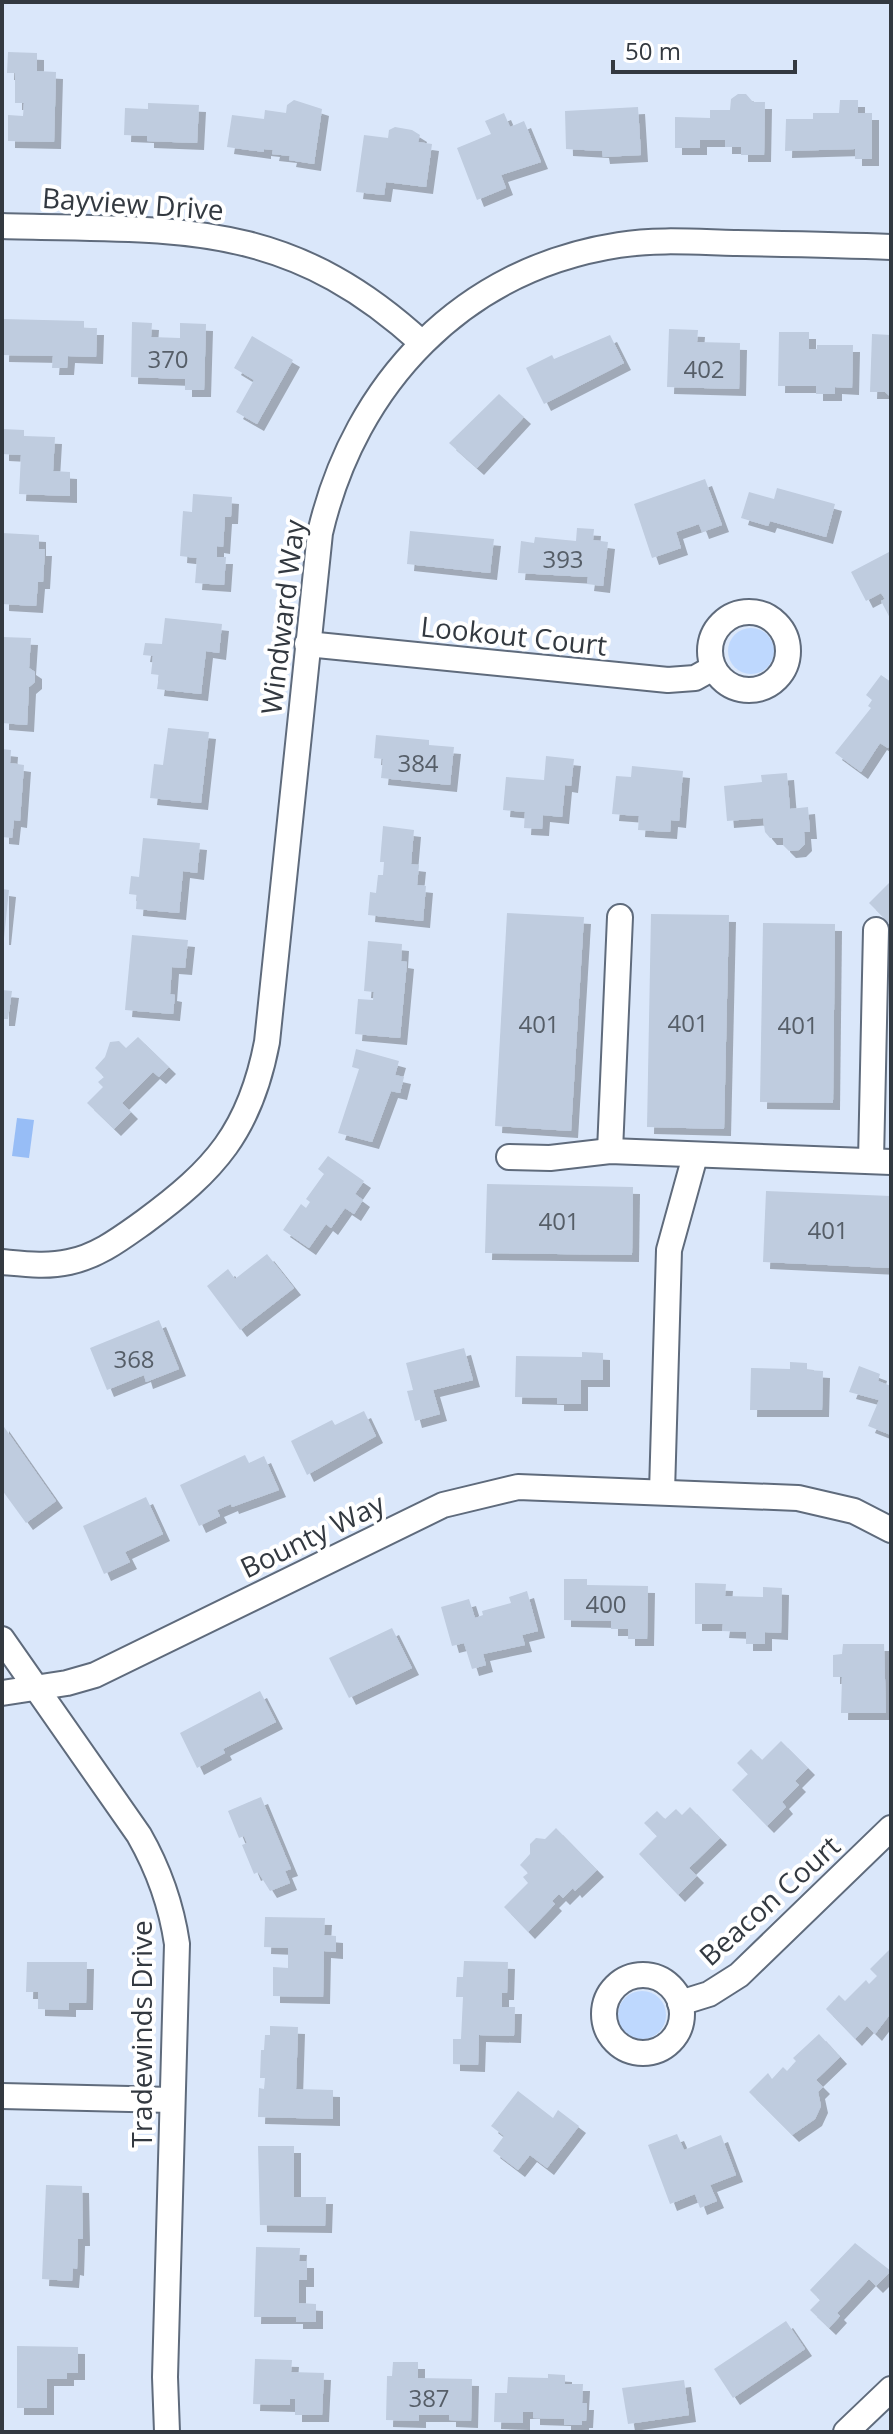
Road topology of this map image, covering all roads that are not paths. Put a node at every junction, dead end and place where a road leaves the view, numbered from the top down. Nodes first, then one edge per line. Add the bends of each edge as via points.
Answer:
1 (2, 226) edge
2 (891, 247) edge
3 (422, 343) junction
4 (307, 644) junction
5 (713, 668) dead end
6 (620, 917) dead end
7 (876, 930) dead end
8 (882, 1032) edge
9 (610, 1151) junction
10 (695, 1156) junction
11 (509, 1157) dead end
12 (881, 1161) edge
13 (2, 1262) edge
14 (662, 1492) junction
15 (891, 1530) edge
16 (2, 1639) edge
17 (36, 1689) junction
18 (2, 1693) edge
19 (891, 1828) edge
20 (680, 2003) dead end
21 (2, 2096) edge
22 (172, 2100) junction
23 (891, 2389) edge
24 (167, 2432) edge
25 (846, 2432) edge

1 - 3 street, Bayview Drive via 184,231 250,243 342,282
2 - 3 street, Windward Way via 656,242 588,251 501,285
3 - 4 street, Windward Way via 381,390 337,473 320,533
4 - 5 street, Lookout Court via 668,680 695,678
4 - 13 street, Windward Way via 267,1042 246,1116 197,1182 114,1243 66,1263
6 - 9 street
7 - 8 street
8 - 12 street
9 - 10 street
9 - 11 street
10 - 12 street
10 - 14 street via 669,1250
14 - 15 street, Bounty Way via 817,1500
14 - 17 street, Bounty Way via 518,1487 461,1498 95,1675
16 - 17 street, Tradewinds Drive
17 - 18 street, Bounty Way
17 - 22 street, Tradewinds Drive via 158,1868 177,1944
19 - 20 street, Beacon Court via 739,1975 709,1994
21 - 22 street
22 - 24 street, Tradewinds Drive
23 - 25 street

